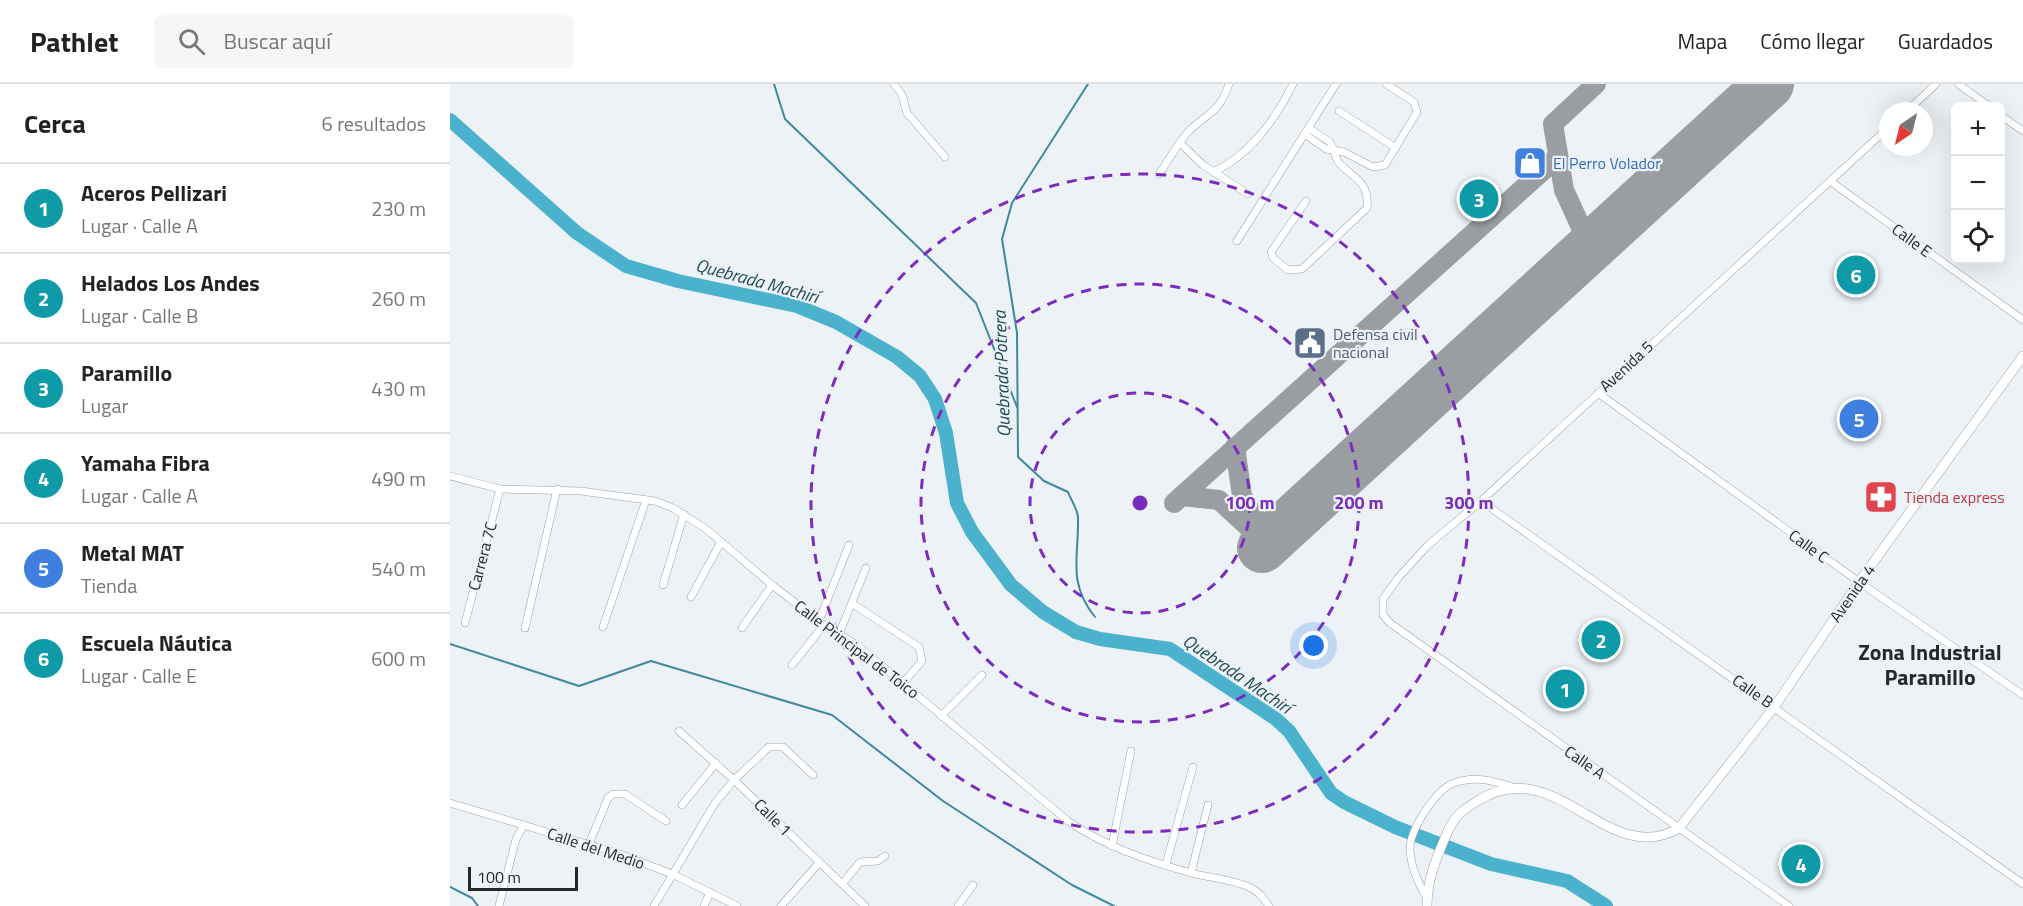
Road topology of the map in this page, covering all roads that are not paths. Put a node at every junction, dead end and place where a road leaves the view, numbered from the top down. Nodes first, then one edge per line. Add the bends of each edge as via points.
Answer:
1 (894, 84) edge
2 (1229, 84) edge
3 (1293, 84) edge
4 (1336, 84) edge
5 (1341, 84) edge
6 (1386, 84) edge
7 (1936, 84) edge
8 (1958, 84) edge
9 (1916, 102) edge
10 (1983, 102) edge
11 (1339, 111) dead end
12 (2005, 118) edge
13 (1310, 129) junction
14 (2023, 131) edge
15 (1879, 136) edge
16 (1181, 144) junction
17 (1396, 148) junction
18 (1334, 149) junction
19 (945, 157) dead end
20 (1213, 172) junction
21 (1159, 174) dead end
22 (1830, 181) junction
23 (1248, 194) dead end
24 (1306, 201) dead end
25 (1238, 241) dead end
26 (2023, 320) edge
27 (2023, 356) edge
28 (1598, 393) junction
29 (450, 476) edge
30 (500, 489) junction
31 (557, 489) junction
32 (646, 500) junction
33 (1481, 501) junction
34 (684, 514) junction
35 (721, 542) junction
36 (849, 545) dead end
37 (866, 568) dead end
38 (1859, 582) junction
39 (663, 585) dead end
40 (772, 585) junction
41 (691, 597) dead end
42 (853, 604) junction
43 (1383, 615) joint
44 (465, 623) dead end
45 (822, 623) junction
46 (603, 627) dead end
47 (525, 628) dead end
48 (742, 628) dead end
49 (839, 634) junction
50 (792, 664) dead end
51 (982, 675) dead end
52 (903, 683) junction
53 (2023, 695) edge
54 (1775, 706) junction
55 (941, 716) junction
56 (679, 731) dead end
57 (1131, 751) dead end
58 (716, 763) junction
59 (1193, 767) dead end
60 (813, 775) dead end
61 (734, 780) junction
62 (1516, 788) junction
63 (450, 803) edge
64 (682, 805) dead end
65 (1208, 805) dead end
66 (666, 821) dead end
67 (524, 825) junction
68 (1679, 828) junction
69 (590, 844) junction
70 (1112, 846) junction
71 (885, 856) dead end
72 (819, 863) junction
73 (1166, 864) junction
74 (1191, 873) junction
75 (672, 874) junction
76 (843, 883) junction
77 (2023, 884) edge
78 (973, 885) dead end
79 (710, 892) junction
80 (1427, 902) edge
81 (499, 906) edge
82 (654, 906) edge
83 (704, 906) edge
84 (737, 906) edge
85 (781, 906) edge
86 (865, 906) edge
87 (958, 906) edge
88 (1269, 906) edge
89 (1789, 906) edge

1 - 19 street via 907,113
2 - 16 street via 1212,114 1191,129
3 - 20 street via 1274,117 1241,155
4 - 13 street
5 - 13 street
6 - 17 street via 1417,107 1416,116
7 - 9 street
8 - 10 street
11 - 17 street
12 - 14 street
13 - 18 street via 1326,149
13 - 25 street
15 - 22 street, Avenida 5
16 - 20 street
16 - 21 street
17 - 18 street via 1379,168
18 - 24 street via 1340,166 1360,178 1367,208 1302,269 1288,270 1271,252
20 - 23 street
22 - 26 street, Calle E
22 - 28 street, Avenida 5
27 - 38 main road, Avenida 4
28 - 33 street, Avenida 5
28 - 38 street, Calle C
29 - 30 street, Calle Principal de Toico
30 - 31 street, Calle Principal de Toico
30 - 44 street, Carrera 7C
31 - 32 street, Calle Principal de Toico
31 - 47 street
32 - 34 street, Calle Principal de Toico
32 - 46 street
33 - 43 street, Avenida 5 via 1428,545 1398,578 1383,599
33 - 54 street, Calle B
34 - 35 street, Calle Principal de Toico
34 - 39 street
35 - 40 street, Calle Principal de Toico
35 - 41 street
36 - 45 street
37 - 42 street
38 - 53 street, Calle C
38 - 54 main road, Avenida 4
40 - 45 street, Calle Principal de Toico
40 - 48 street
42 - 49 street
42 - 52 street via 919,647 922,661
43 - 68 street, Calle A
45 - 49 street, Calle Principal de Toico
45 - 50 street
49 - 52 street, Calle Principal de Toico
51 - 55 street
52 - 55 street, Calle Principal de Toico
54 - 68 main road, Avenida 4
54 - 77 street, Calle B
55 - 70 street, Calle Principal de Toico via 1068,821
56 - 58 street, Calle 1
57 - 70 street
58 - 61 street, Calle 1
58 - 64 street
59 - 73 street
60 - 61 street via 785,748 774,746
61 - 72 street, Calle 1
61 - 75 street via 715,802
62 - 68 main road via 1561,800 1622,834 1658,838
62 - 80 main road via 1490,794 1454,817 1430,877
62 - 80 street via 1480,778 1452,783 1442,790 1410,843 1414,871
63 - 67 street, Calle del Medio
65 - 74 street
66 - 69 street via 625,794 613,794
67 - 69 street, Calle del Medio
67 - 81 street via 516,839
68 - 89 street, Calle A
69 - 75 street, Calle del Medio
70 - 73 street, Calle Principal de Toico
71 - 76 street via 878,861 860,862
72 - 76 street, Calle 1
72 - 85 street
73 - 74 street, Calle Principal de Toico
74 - 88 street, Calle Principal de Toico via 1248,886
75 - 79 street, Calle del Medio
75 - 82 street
76 - 86 street, Calle 1
78 - 87 street
79 - 83 street
79 - 84 street, Calle del Medio

